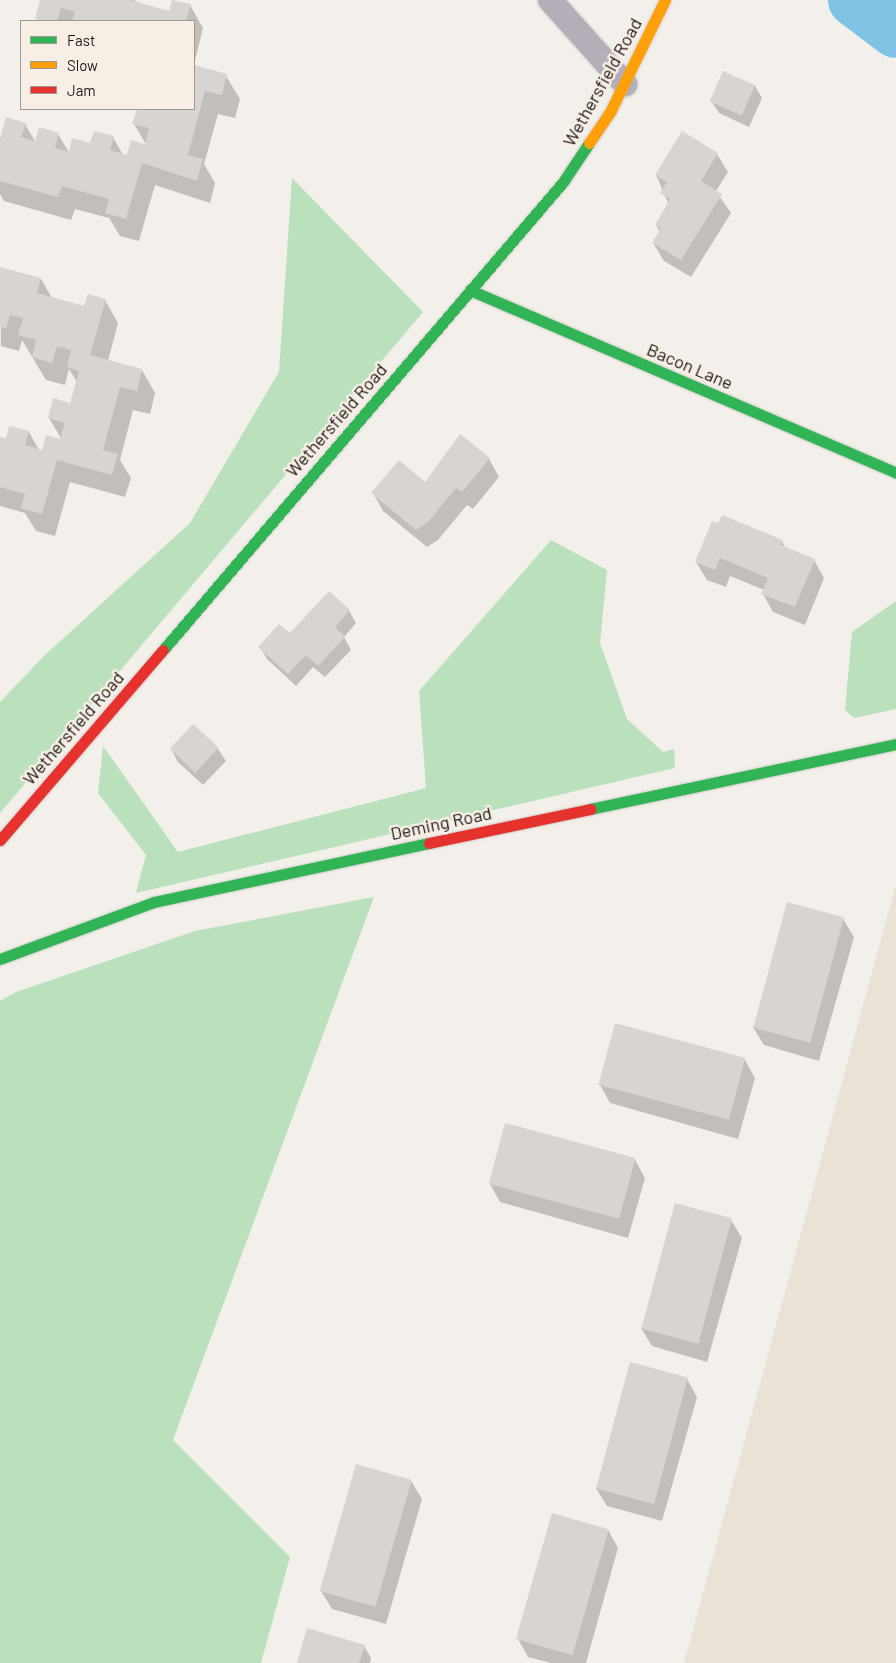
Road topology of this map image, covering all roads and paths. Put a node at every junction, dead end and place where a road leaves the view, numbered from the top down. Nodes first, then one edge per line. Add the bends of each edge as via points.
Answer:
1 (550, 0) edge
2 (665, 0) edge
3 (625, 84) junction
4 (470, 290) junction
5 (896, 473) edge
6 (896, 744) edge
7 (0, 840) edge
8 (0, 959) edge

1 - 3 street
2 - 3 street, Wethersfield Road
3 - 4 street, Wethersfield Road via 564,182
4 - 5 street, Bacon Lane
4 - 7 street, Wethersfield Road
6 - 8 street, Deming Road via 154,902

